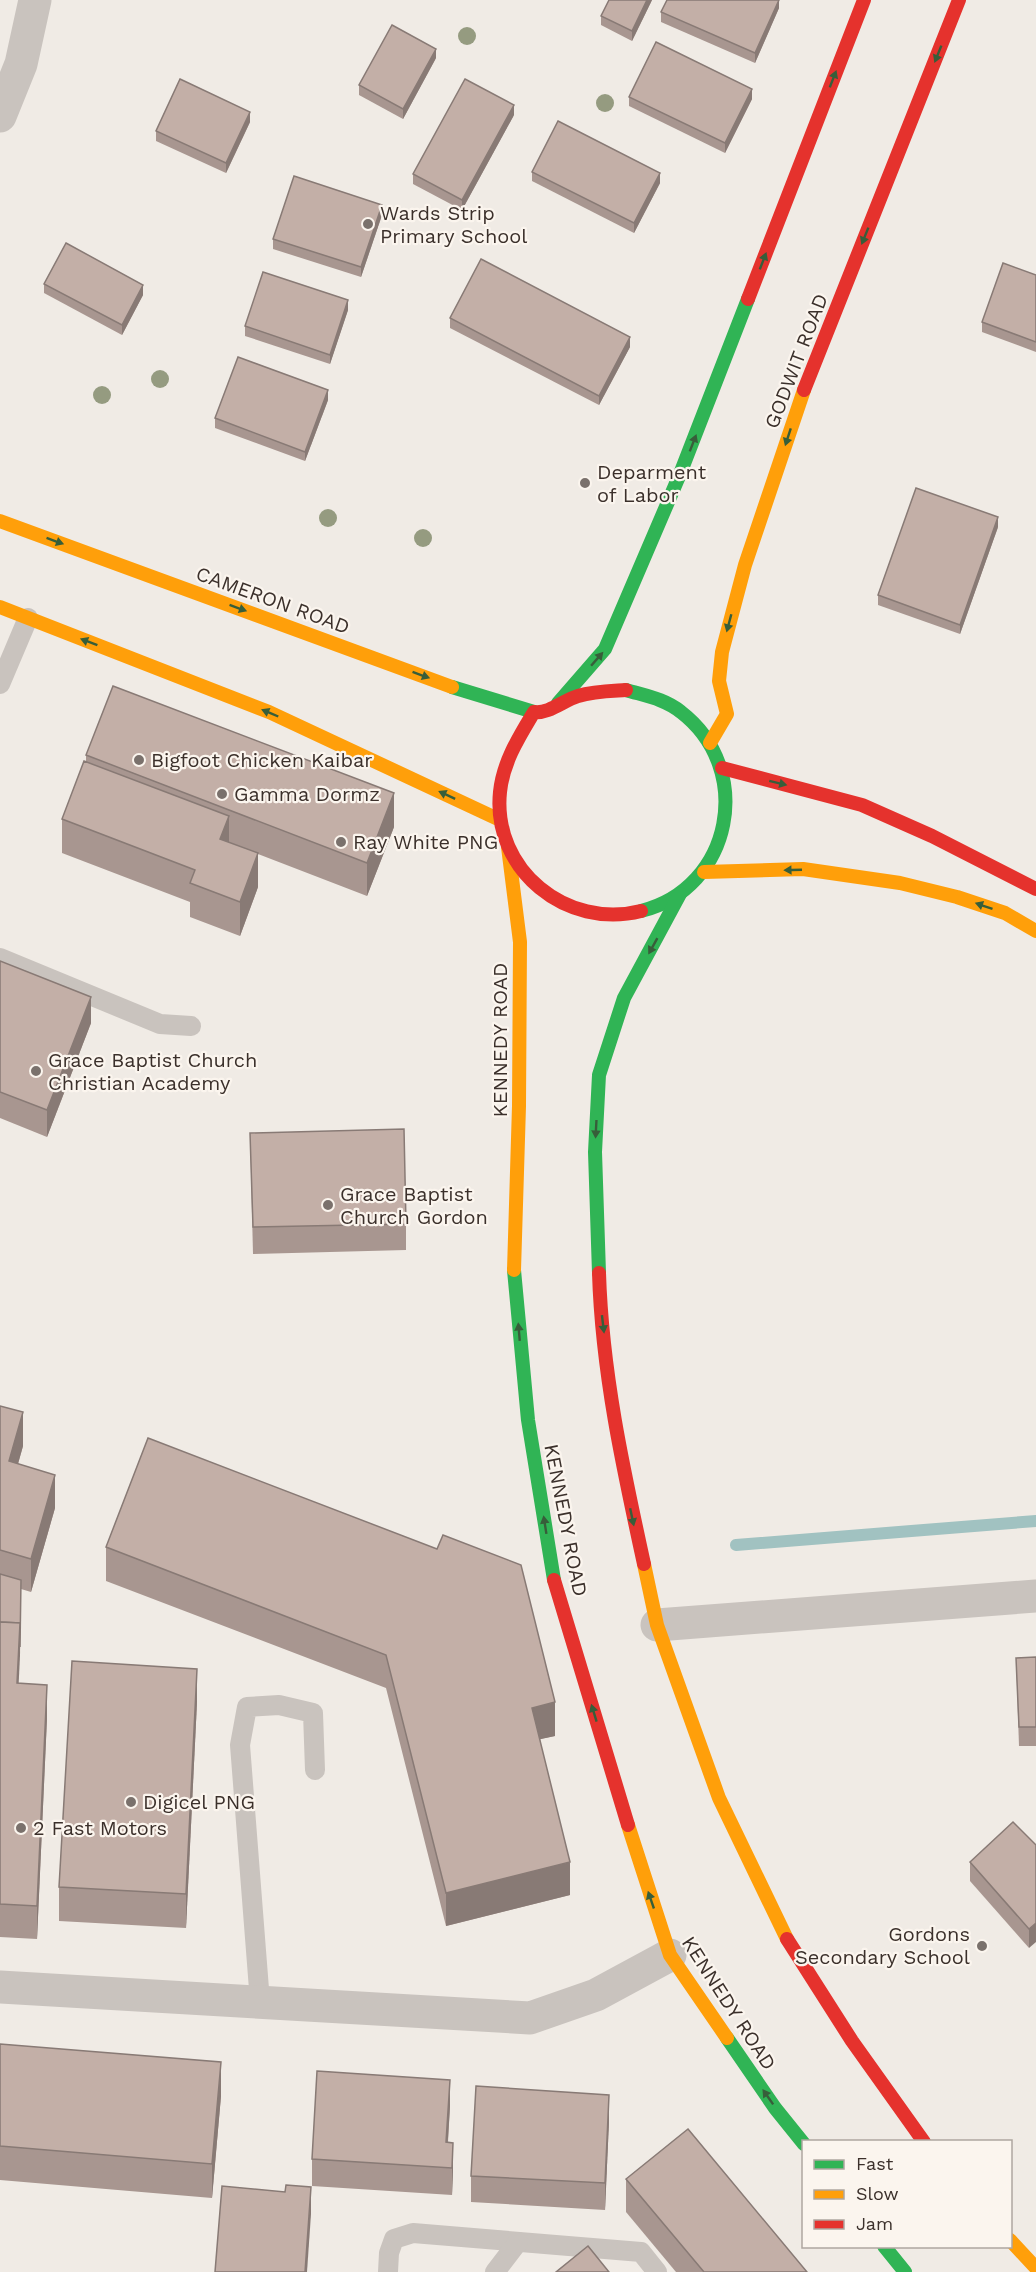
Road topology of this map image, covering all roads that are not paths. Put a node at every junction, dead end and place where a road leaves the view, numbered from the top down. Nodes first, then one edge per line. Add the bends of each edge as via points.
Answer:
1 (35, 0) edge
2 (864, 0) edge
3 (959, 0) edge
4 (0, 116) edge
5 (0, 521) edge
6 (0, 607) edge
7 (28, 618) junction
8 (0, 684) edge
9 (558, 703) junction
10 (534, 712) junction
11 (710, 743) junction
12 (722, 768) junction
13 (500, 820) junction
14 (508, 847) junction
15 (704, 872) junction
16 (1036, 889) edge
17 (680, 894) junction
18 (1036, 931) edge
19 (0, 958) edge
20 (191, 1026) dead end
21 (1036, 1596) edge
22 (657, 1625) junction
23 (315, 1770) dead end
24 (670, 1955) junction
25 (0, 1987) edge
26 (260, 2002) junction
27 (923, 2140) edge
28 (802, 2142) edge
29 (1012, 2241) edge
30 (518, 2242) junction
31 (885, 2248) edge
32 (1036, 2268) edge
33 (388, 2272) edge
34 (495, 2272) edge
35 (657, 2272) edge
36 (905, 2272) edge

1 - 4 street via 21,64
9 -> 2 main road via 605,650 681,474
3 -> 11 main road, GODWIT ROAD via 800,400 745,565 722,652 719,681 727,714
5 -> 10 main road, CAMERON ROAD via 460,690
6 - 7 main road
7 - 8 lane
13 -> 7 main road via 269,712
9 - 10 main road via 542,714
9 - 11 main road via 591,691 626,690 659,699 688,717
10 - 13 main road via 504,770 499,794
11 - 12 main road
12 - 15 main road via 727,812 723,833
12 -> 16 main road via 862,804
13 - 14 main road
14 - 17 main road via 526,876 552,898 583,912 617,916 650,910
24 -> 14 main road, KENNEDY ROAD via 554,1581 528,1420 513,1260 520,942
15 - 17 main road
18 -> 15 main road via 1005,913 900,883 803,869
17 -> 22 main road via 624,998 598,1075 595,1152 600,1306 618,1448
19 - 20 lane via 160,1024
21 - 22 street
22 - 27 main road via 719,1798 782,1931 852,2042
23 - 26 lane via 313,1713 279,1705 247,1707 240,1745
24 - 26 street via 596,1995 530,2018
28 -> 24 main road, KENNEDY ROAD
25 - 26 street
29 - 32 main road
30 - 33 lane via 413,2233 394,2239
30 - 34 lane
30 - 35 lane via 641,2252
31 - 36 main road

